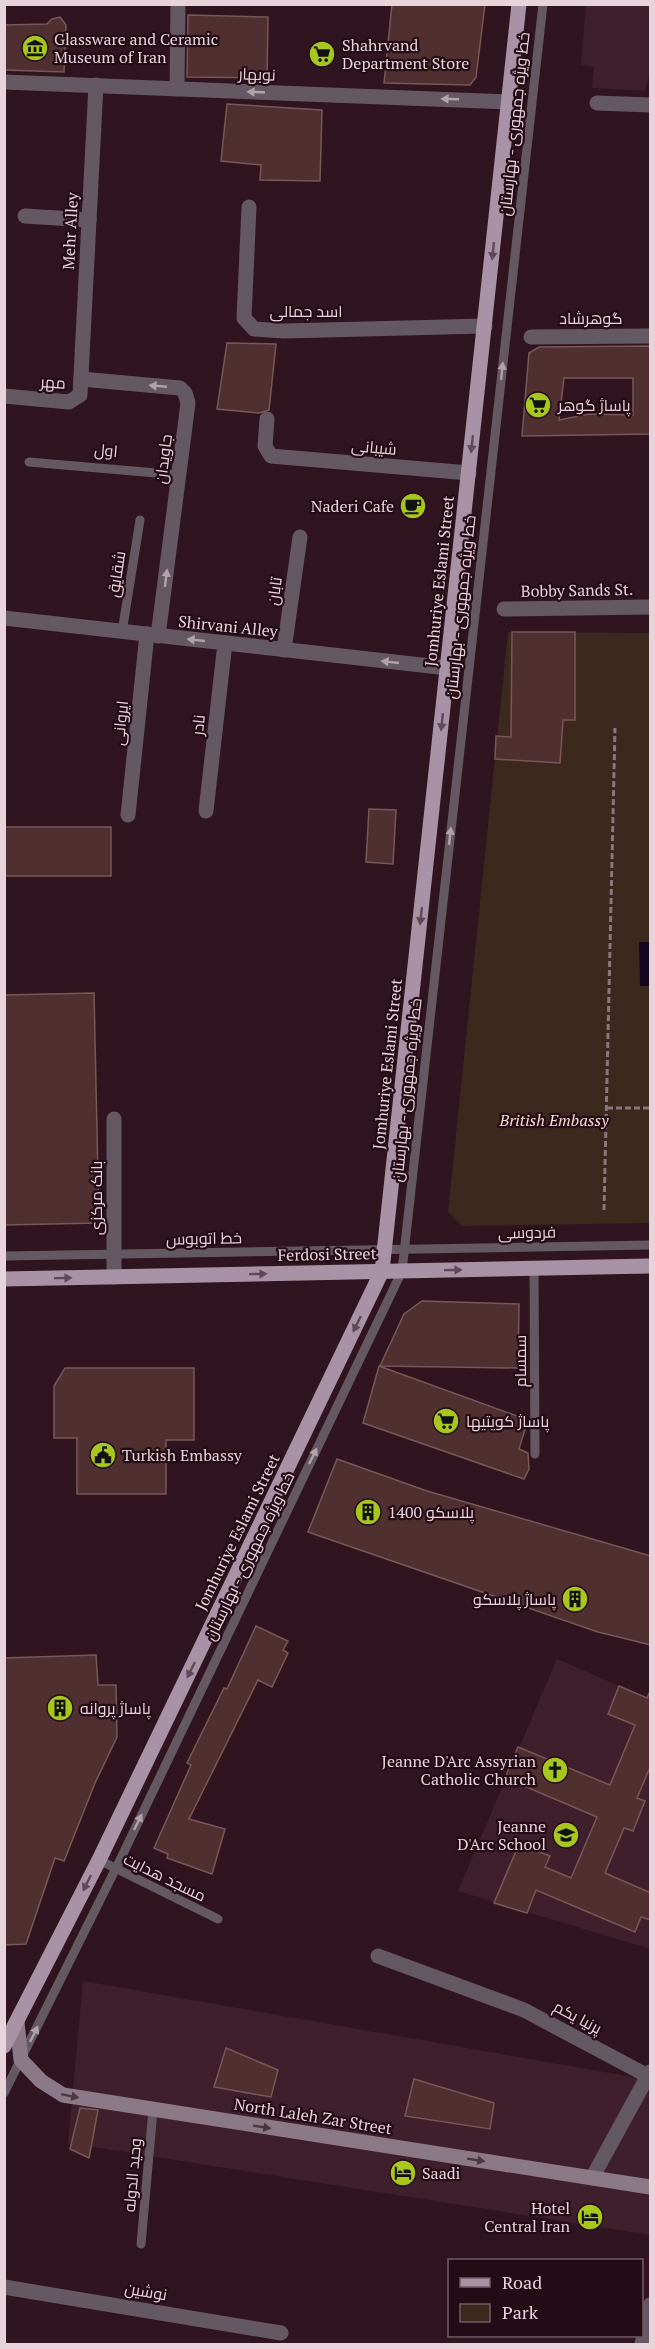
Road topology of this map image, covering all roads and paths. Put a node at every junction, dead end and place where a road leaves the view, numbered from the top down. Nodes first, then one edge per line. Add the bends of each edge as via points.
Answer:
1 (178, 4) edge
2 (519, 4) edge
3 (543, 4) edge
4 (4, 82) edge
5 (96, 85) junction
6 (177, 89) junction
7 (509, 102) junction
8 (597, 103) dead end
9 (651, 105) edge
10 (249, 207) dead end
11 (26, 216) dead end
12 (89, 220) junction
13 (485, 326) junction
14 (651, 336) edge
15 (531, 337) dead end
16 (81, 379) junction
17 (4, 396) edge
18 (267, 419) dead end
19 (29, 462) dead end
20 (469, 473) junction
21 (179, 475) junction
22 (140, 520) dead end
23 (300, 537) dead end
24 (651, 607) edge
25 (504, 609) dead end
26 (4, 618) edge
27 (122, 632) junction
28 (153, 635) junction
29 (225, 643) junction
30 (284, 650) junction
31 (448, 668) junction
32 (615, 728) dead end
33 (206, 811) dead end
34 (128, 815) dead end
35 (607, 1108) junction
36 (651, 1108) edge
37 (114, 1119) dead end
38 (604, 1210) dead end
39 (651, 1245) edge
40 (404, 1249) junction
41 (385, 1250) junction
42 (114, 1254) junction
43 (4, 1256) edge
44 (651, 1266) edge
45 (534, 1268) junction
46 (402, 1270) junction
47 (382, 1271) junction
48 (114, 1277) junction
49 (4, 1279) edge
50 (535, 1454) dead end
51 (99, 1860) junction
52 (115, 1870) junction
53 (218, 1919) dead end
54 (378, 1956) dead end
55 (17, 2022) junction
56 (4, 2046) edge
57 (21, 2060) junction
58 (649, 2074) edge
59 (6, 2090) edge
60 (153, 2110) junction
61 (592, 2178) junction
62 (651, 2187) edge
63 (141, 2244) dead end
64 (4, 2287) edge
65 (651, 2305) edge
66 (281, 2333) dead end
67 (642, 2344) edge

1 - 6 street
2 - 7 main road, Jomhuriye Eslami Street
40 -> 3 lane, خط ویژه جمهوری - بهارستان
4 - 5 street, نوبهار
5 - 6 street, نوبهار
5 - 12 street, Mehr Alley
7 -> 6 street, نوبهار
7 -> 13 main road, Jomhuriye Eslami Street
8 - 9 street
10 - 13 street, اسد جمالی via 243,318 254,329
11 - 12 street
12 - 16 street, Mehr Alley
13 -> 20 main road, Jomhuriye Eslami Street
14 - 15 street, گوهرشاد
16 - 17 street, مهر via 80,395 69,402
21 -> 16 street, جاویدان via 188,403 180,388
18 - 20 street, شیبانی via 266,452 277,457
19 - 21 lane, اول
20 - 31 main road, Jomhuriye Eslami Street
28 -> 21 street, جاویدان
22 - 27 lane, شقایق
23 - 30 street, تابان
24 - 25 street, Bobby Sands St.
26 - 27 street, Shirvani Alley
27 - 28 street, Shirvani Alley
29 -> 28 street, Shirvani Alley
28 - 34 street, ایروانی
29 - 30 street, Shirvani Alley
29 - 33 street, نادر
31 -> 30 street, Shirvani Alley
31 -> 41 main road, Jomhuriye Eslami Street
32 - 35 path
35 - 36 path
35 - 38 path
37 - 42 street, بانک مرکزی
39 - 40 lane, فردوسی
40 - 41 lane, خط اتوبوس
40 - 46 lane, خط ویژه جمهوری - بهارستان
41 - 42 lane, خط اتوبوس
41 - 47 main road, Jomhuriye Eslami Street
42 - 43 lane, خط اتوبوس
42 - 48 street, بانک مرکزی
44 - 45 main road, Ferdosi Street
46 -> 45 main road, Ferdosi Street
45 - 50 lane, سمسام
46 - 47 main road, Ferdosi Street
52 -> 46 lane, خط ویژه جمهوری - بهارستان
48 -> 47 main road, Ferdosi Street
47 -> 51 main road, Jomhuriye Eslami Street
49 -> 48 main road, Ferdosi Street
51 - 52 lane, مسجد هدایت
51 -> 55 main road, Jomhuriye Eslami Street
52 - 53 lane, مسجد هدایت
57 -> 52 lane, خط ویژه جمهوری - بهارستان
54 - 58 street, پرنیا یکم via 524,2010
55 - 56 main road, Jomhuriye Eslami Street
55 - 57 main road
57 - 59 lane, خط ویژه جمهوری - بهارستان
57 -> 60 main road, North Laleh Zar Street via 41,2081 63,2095
58 - 61 street, پرنیا یکم
60 -> 61 main road, North Laleh Zar Street
60 - 63 lane, وحید الدوله
61 - 62 main road, North Laleh Zar Street
64 - 66 street, نوشین
65 - 67 street

